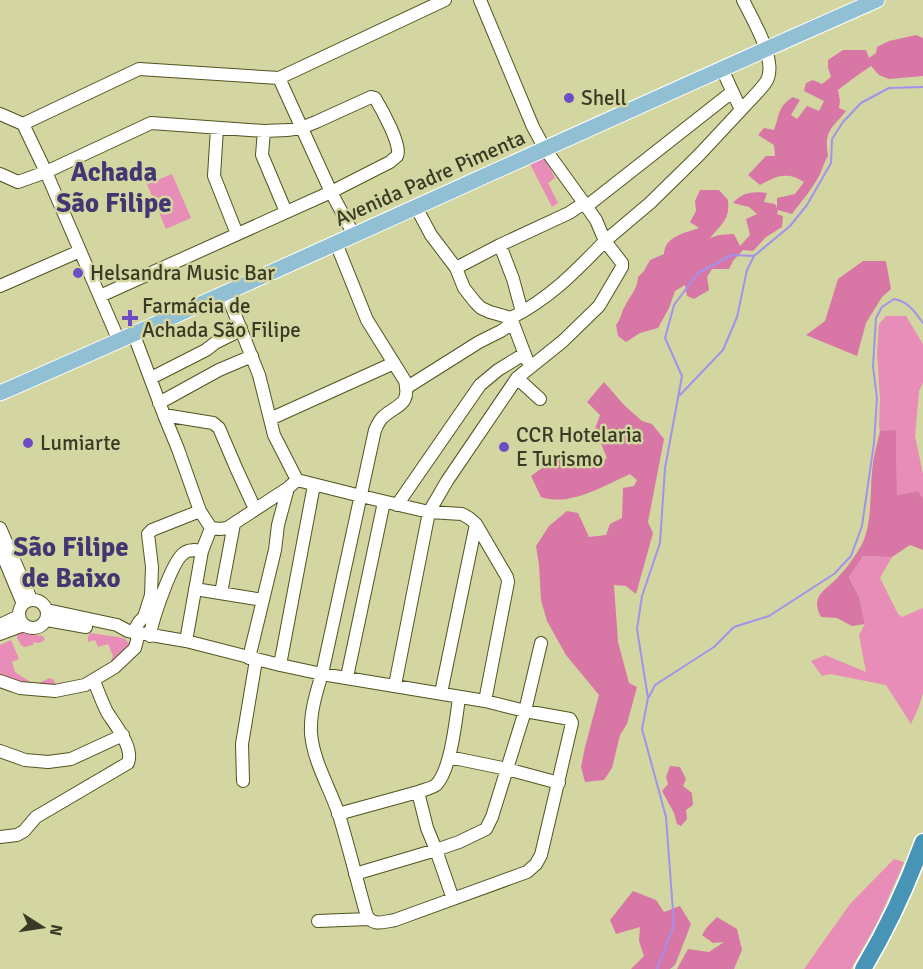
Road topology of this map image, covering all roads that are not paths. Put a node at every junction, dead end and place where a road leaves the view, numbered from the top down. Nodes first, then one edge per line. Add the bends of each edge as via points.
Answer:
1 (444, 0) edge
2 (480, 0) edge
3 (743, 0) edge
4 (877, 0) edge
5 (767, 49) junction
6 (722, 69) junction
7 (279, 78) junction
8 (732, 92) junction
9 (741, 110) junction
10 (0, 114) edge
11 (23, 124) junction
12 (217, 128) junction
13 (301, 128) junction
14 (264, 131) junction
15 (545, 149) junction
16 (46, 172) junction
17 (0, 174) edge
18 (331, 192) junction
19 (585, 204) junction
20 (416, 207) junction
21 (286, 212) junction
22 (237, 234) junction
23 (354, 235) junction
24 (605, 241) junction
25 (336, 243) junction
26 (500, 245) junction
27 (80, 251) junction
28 (456, 268) junction
29 (0, 286) edge
30 (226, 292) junction
31 (100, 296) junction
32 (522, 312) junction
33 (512, 321) junction
34 (240, 328) junction
35 (134, 335) junction
36 (119, 341) junction
37 (524, 354) junction
38 (252, 356) junction
39 (394, 363) junction
40 (530, 366) junction
41 (151, 378) junction
42 (518, 378) junction
43 (406, 387) junction
44 (0, 393) edge
45 (540, 399) dead end
46 (159, 403) junction
47 (164, 415) junction
48 (270, 419) junction
49 (293, 484) junction
50 (314, 485) junction
51 (361, 496) junction
52 (384, 501) junction
53 (397, 505) junction
54 (255, 509) junction
55 (200, 511) junction
56 (429, 512) junction
57 (234, 524) junction
58 (476, 524) junction
59 (0, 528) edge
60 (211, 528) junction
61 (0, 549) edge
62 (202, 551) junction
63 (176, 561) junction
64 (152, 567) junction
65 (195, 589) junction
66 (220, 593) junction
67 (263, 600) junction
68 (24, 611) junction
69 (47, 615) junction
70 (0, 625) edge
71 (137, 633) junction
72 (0, 634) edge
73 (186, 641) junction
74 (542, 643) dead end
75 (252, 659) junction
76 (280, 665) junction
77 (322, 674) junction
78 (347, 677) junction
79 (0, 681) edge
80 (94, 681) junction
81 (395, 685) junction
82 (441, 693) junction
83 (459, 698) junction
84 (485, 701) junction
85 (525, 711) junction
86 (123, 735) junction
87 (0, 751) edge
88 (449, 756) junction
89 (507, 769) junction
90 (243, 782) dead end
91 (559, 783) junction
92 (418, 792) junction
93 (338, 814) junction
94 (0, 837) edge
95 (923, 842) edge
96 (436, 850) junction
97 (923, 870) edge
98 (354, 874) junction
99 (453, 899) junction
100 (368, 920) junction
101 (318, 921) dead end
102 (863, 969) edge
103 (874, 969) edge

1 - 7 street
2 - 15 street
3 - 5 street
4 - 5 main road, Avenida Padre Pimenta
5 - 6 main road, Avenida Padre Pimenta
5 - 9 street via 767,81
6 - 8 street
6 - 15 main road, Avenida Padre Pimenta
7 - 11 street via 139,69
7 - 13 street
8 - 9 street
8 - 19 street
9 - 24 street via 650,203
10 - 11 street
11 - 16 street
12 - 14 street
12 - 16 street via 151,123
12 - 22 street via 213,176
13 - 14 street
13 - 18 street
13 - 18 street via 371,97 390,128 399,150 397,156
14 - 21 street via 262,155
15 - 19 street
15 - 20 main road, Avenida Padre Pimenta
16 - 17 street via 18,182
16 - 27 street
18 - 21 street
18 - 23 street
19 - 24 street
19 - 26 street
20 - 23 main road, Avenida Padre Pimenta
20 - 28 street
21 - 22 street
22 - 31 street
23 - 25 main road, Avenida Padre Pimenta
24 - 32 street via 571,275
24 - 40 street via 622,263 620,272 599,306
25 - 30 main road, Avenida Padre Pimenta
25 - 39 street via 367,320
26 - 28 street
26 - 32 street
27 - 29 street
27 - 31 street
28 - 33 street via 464,288 481,308
30 - 34 street
30 - 35 main road, Avenida Padre Pimenta
31 - 36 street
32 - 33 street
33 - 37 street
33 - 43 street
34 - 38 street
34 - 41 street
35 - 36 main road, Avenida Padre Pimenta
35 - 41 street
36 - 44 main road, Avenida Padre Pimenta
37 - 40 street
37 - 53 street via 480,385
38 - 46 street
38 - 48 street
39 - 43 street
39 - 48 street
40 - 42 street
41 - 46 street
42 - 45 street
42 - 56 street
43 - 51 street via 401,405 382,418 375,430
46 - 47 street
47 - 54 street via 213,423 219,428
47 - 55 street
48 - 49 street
49 - 50 street
49 - 54 street
49 - 67 street via 278,525
50 - 51 street
50 - 76 street
51 - 52 street
51 - 77 street
52 - 53 street
52 - 78 street
53 - 56 street
54 - 57 street
55 - 60 street
55 - 64 street via 148,534
56 - 58 street via 462,514
56 - 81 street
57 - 60 street via 220,530
57 - 66 street
58 - 82 street
58 - 84 street via 508,582
59 - 68 street
60 - 62 street
61 - 68 street
62 - 63 street via 185,552
62 - 65 street
63 - 64 street
63 - 71 street via 161,597
64 - 71 street via 151,595
65 - 66 street
65 - 73 street
66 - 67 street
67 - 75 street
68 - 69 street via 39,600 46,606
68 - 69 street via 32,628 41,626
68 - 70 street
68 - 72 street
69 - 71 street via 115,633
71 - 73 street
71 - 80 street via 135,648
73 - 75 street
74 - 85 street
75 - 76 street
75 - 90 street via 242,744
76 - 77 street
77 - 78 street
77 - 93 street via 314,699 312,741
78 - 81 street
79 - 80 street via 20,688 55,691
80 - 86 street
81 - 82 street
82 - 83 street
83 - 84 street
83 - 88 street
84 - 85 street
85 - 89 street
85 - 91 street via 572,721
86 - 87 street via 71,759 48,762 25,760
86 - 94 street via 130,753 128,763 36,817 17,836
88 - 89 street
88 - 92 street via 435,785
89 - 91 street
89 - 96 street via 486,829
91 - 99 street via 536,864 527,872
92 - 93 street
92 - 96 street
93 - 98 street
95 - 102 highway via 896,908
96 - 98 street
96 - 99 street
97 - 103 highway
98 - 100 street
99 - 100 street via 394,920
100 - 101 street

